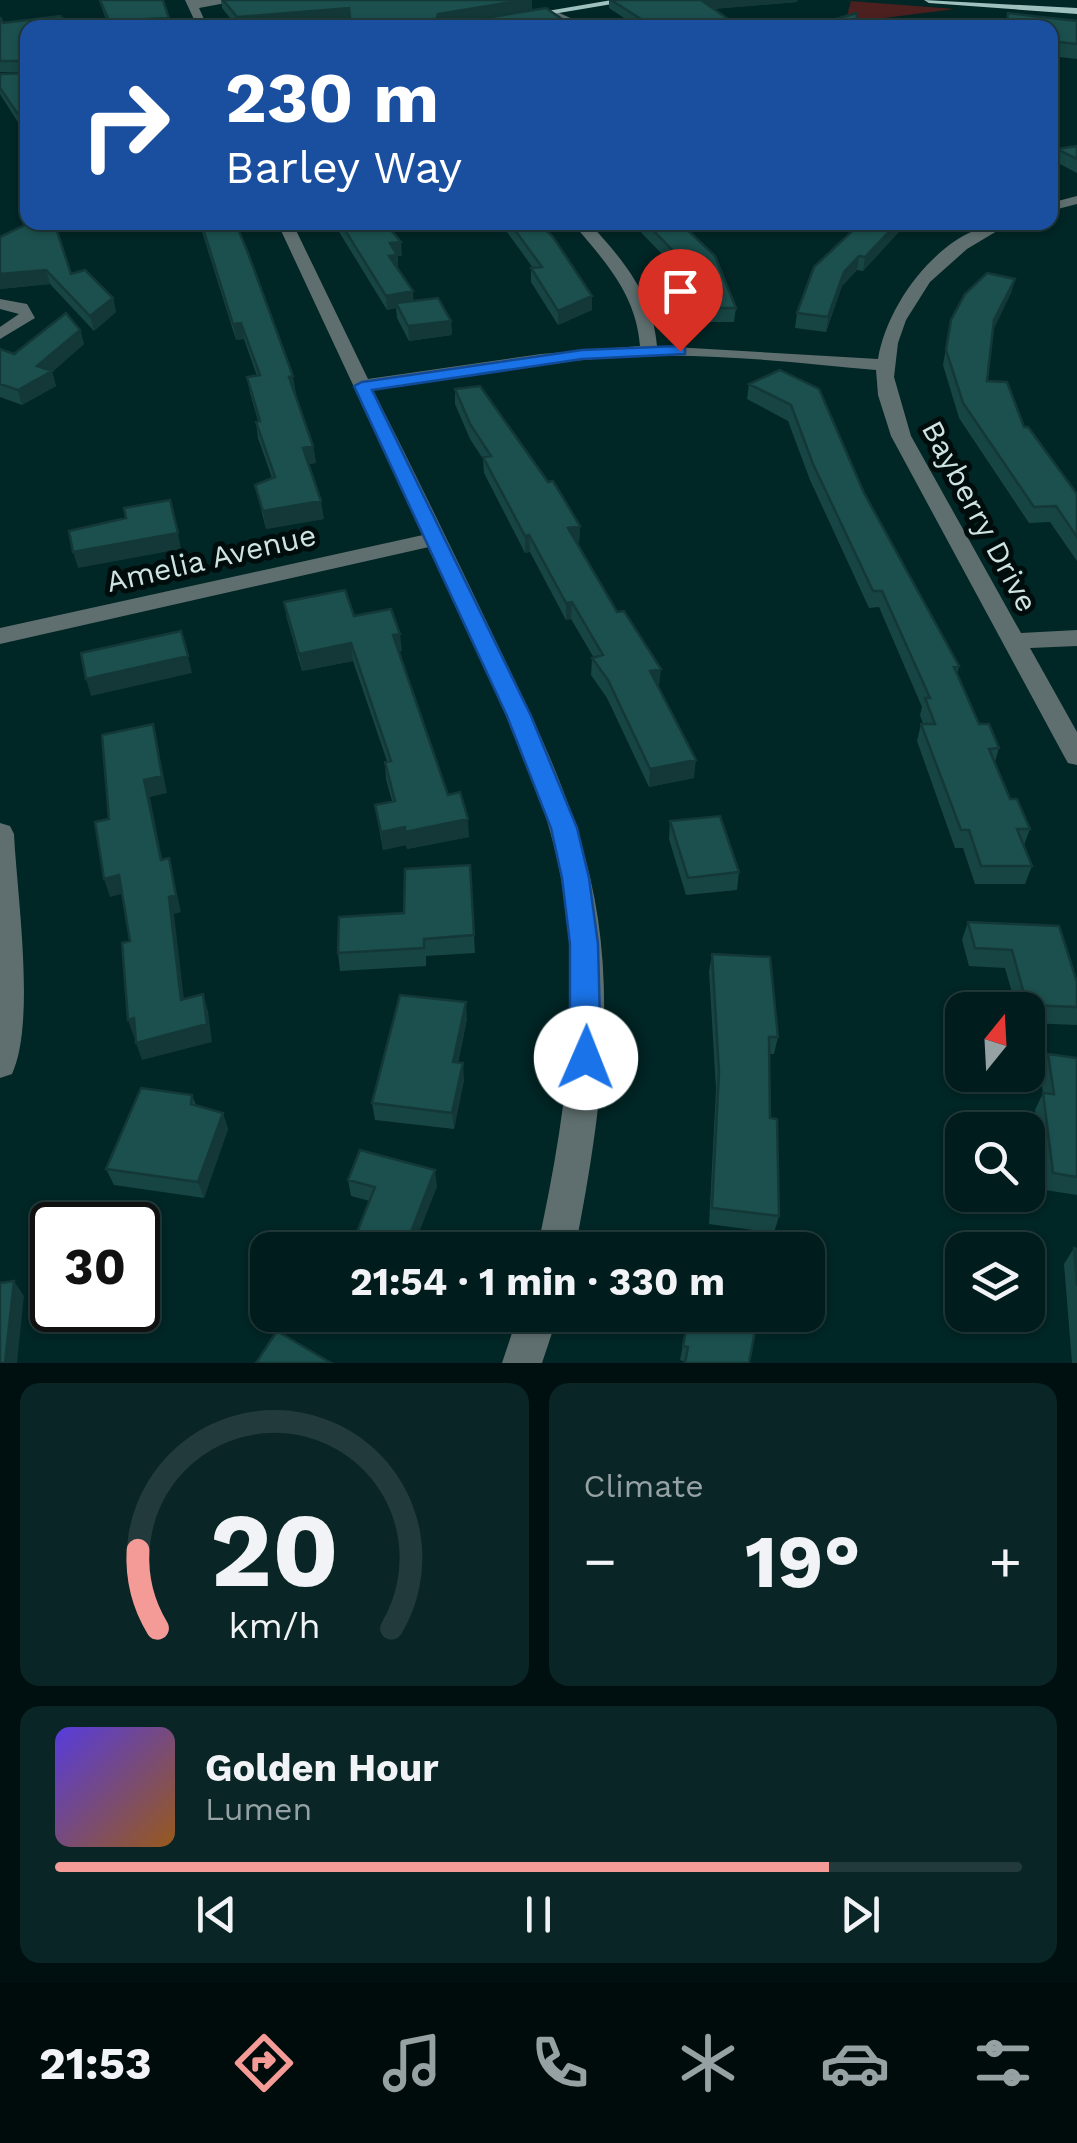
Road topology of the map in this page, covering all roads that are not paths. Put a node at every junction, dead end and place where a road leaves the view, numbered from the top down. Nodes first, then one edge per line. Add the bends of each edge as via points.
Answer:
1 (237, 0) edge
2 (631, 0) edge
3 (929, 0) edge
4 (192, 3) edge
5 (1077, 11) edge
6 (550, 12) junction
7 (508, 18) edge
8 (568, 20) edge
9 (288, 230) edge
10 (587, 230) edge
11 (971, 230) edge
12 (0, 304) edge
13 (0, 334) edge
14 (649, 351) junction
15 (885, 366) junction
16 (362, 386) junction
17 (435, 538) junction
18 (0, 636) edge
19 (1077, 638) edge
20 (1014, 641) junction
21 (1077, 756) edge
22 (0, 834) edge
23 (0, 1062) edge
24 (559, 1232) edge
25 (532, 1332) edge
26 (522, 1363) edge

1 - 4 street
2 - 6 main road
3 - 5 main road
6 - 7 main road
6 - 8 street
9 - 16 street
10 - 14 street via 633,287 645,314
11 - 15 street, Bayberry Drive via 904,304
12 - 13 street via 27,313
14 - 15 street
14 - 16 street via 582,354
15 - 20 street, Bayberry Drive via 901,436
16 - 17 street
17 - 18 street, Amelia Avenue
17 - 24 street via 550,788 576,878 584,1089
19 - 20 street
20 - 21 street, Bayberry Drive
22 - 23 street via 6,1017
25 - 26 street

